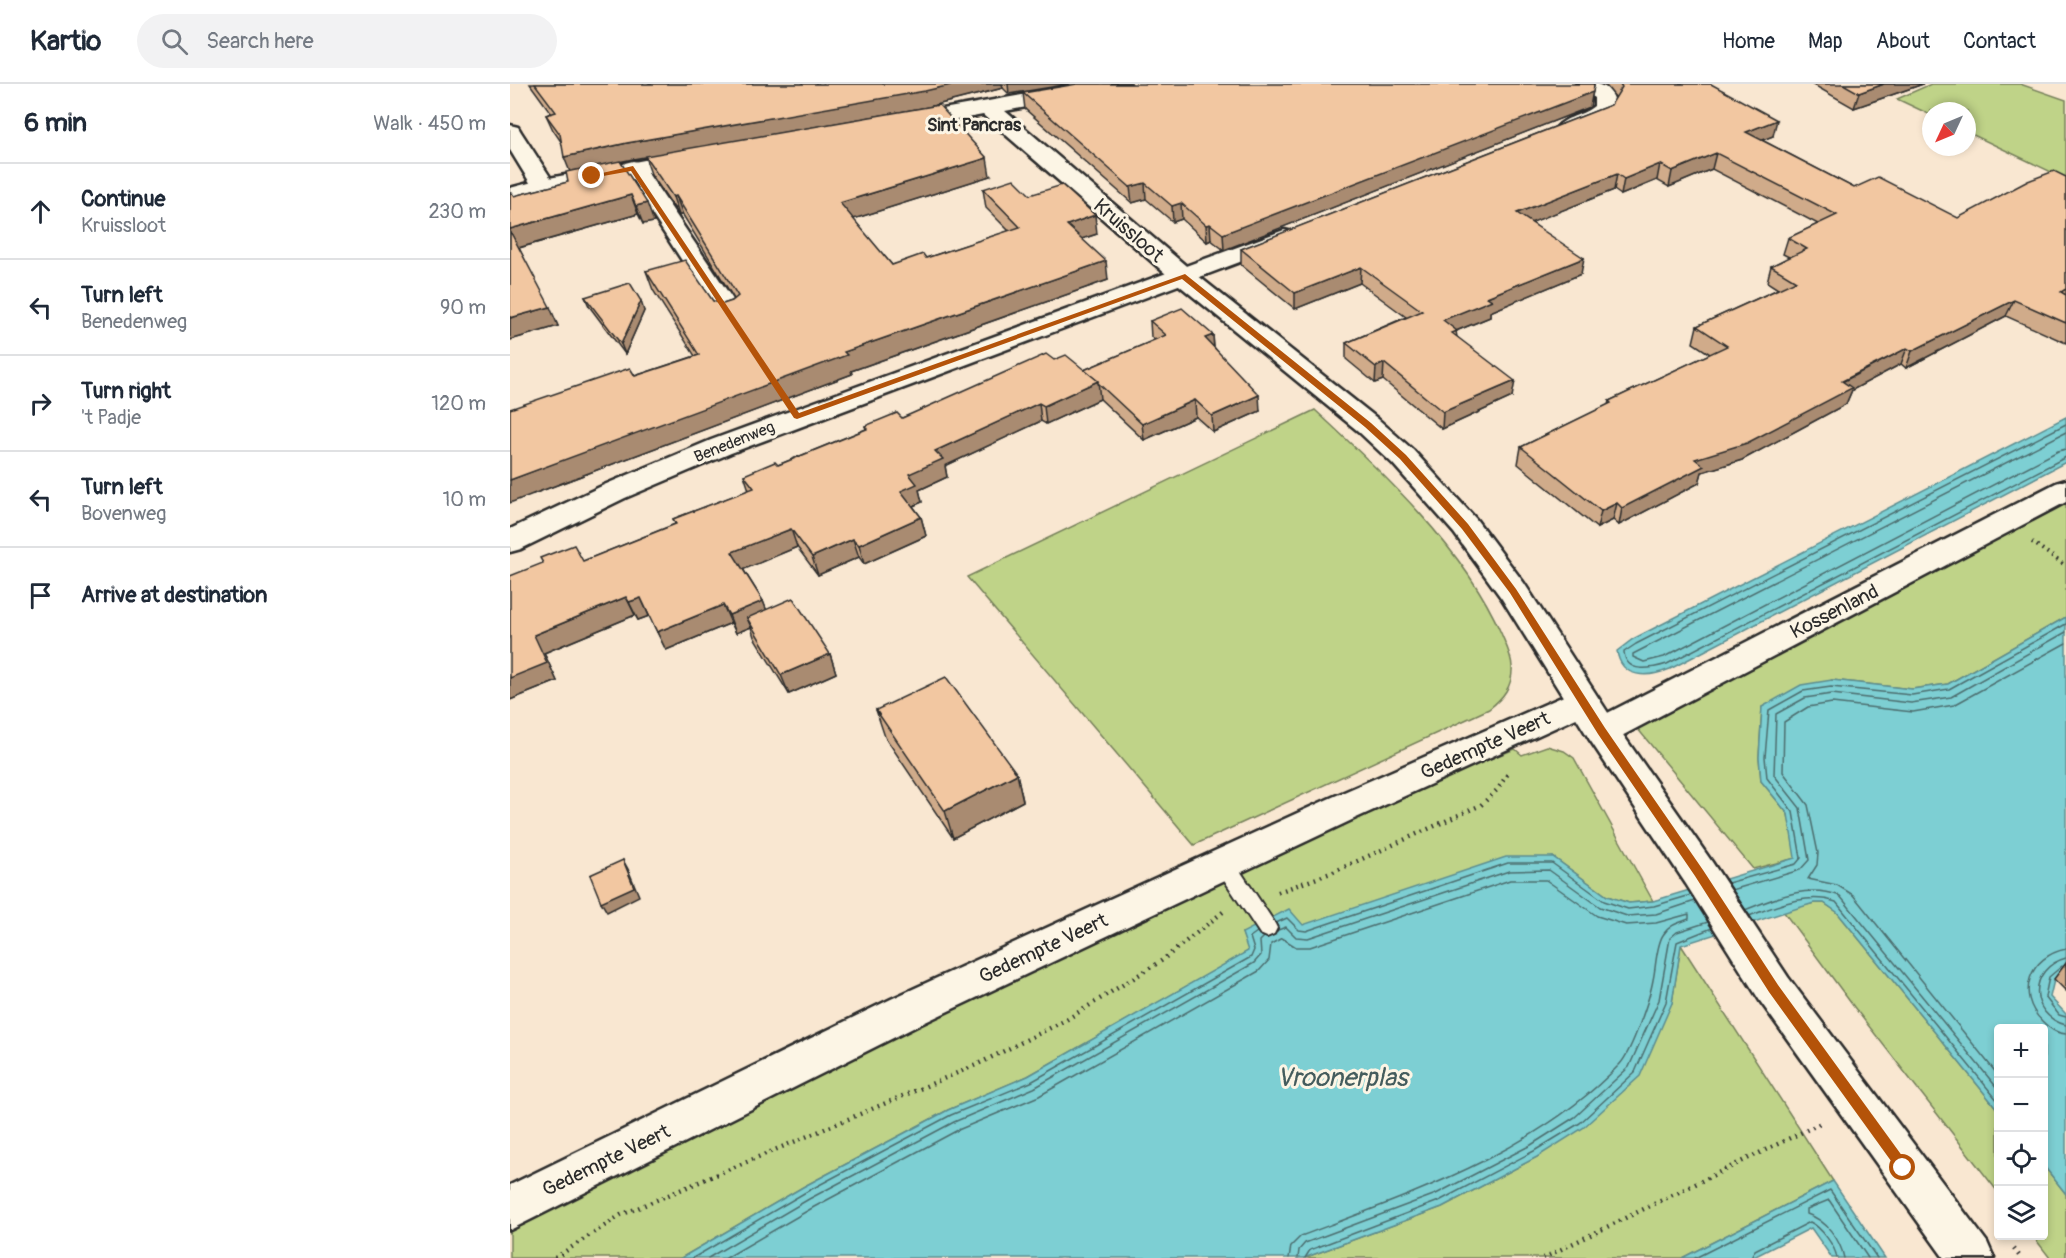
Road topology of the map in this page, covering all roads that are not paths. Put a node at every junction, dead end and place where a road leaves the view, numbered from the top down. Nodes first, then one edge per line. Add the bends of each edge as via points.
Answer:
1 (1120, 84) edge
2 (1586, 84) edge
3 (988, 108) junction
4 (885, 126) edge
5 (510, 132) edge
6 (1543, 137) edge
7 (713, 155) edge
8 (633, 168) junction
9 (544, 186) junction
10 (510, 195) edge
11 (1305, 229) edge
12 (1183, 276) junction
13 (729, 313) edge
14 (2066, 490) edge
15 (510, 542) edge
16 (1592, 716) junction
17 (1224, 863) junction
18 (1267, 928) dead end
19 (510, 1208) edge
20 (1971, 1258) edge

1 - 3 street
2 - 6 street via 1604,96 1604,108
3 - 4 street
3 - 12 street, Kruissloot
5 - 9 street
7 - 8 street
8 - 9 street
8 - 13 street
9 - 10 street
11 - 12 street, Benedenweg
12 - 15 street, Benedenweg via 797,416 620,488
12 - 16 street, Kruissloot via 1334,396 1403,457 1465,526 1506,582
14 - 16 street, Kossenland
16 - 17 street, Gedempte Veert via 1511,734
16 - 20 street, Kruissloot via 1806,1034
17 - 18 lane
17 - 19 street, Gedempte Veert via 905,1012

